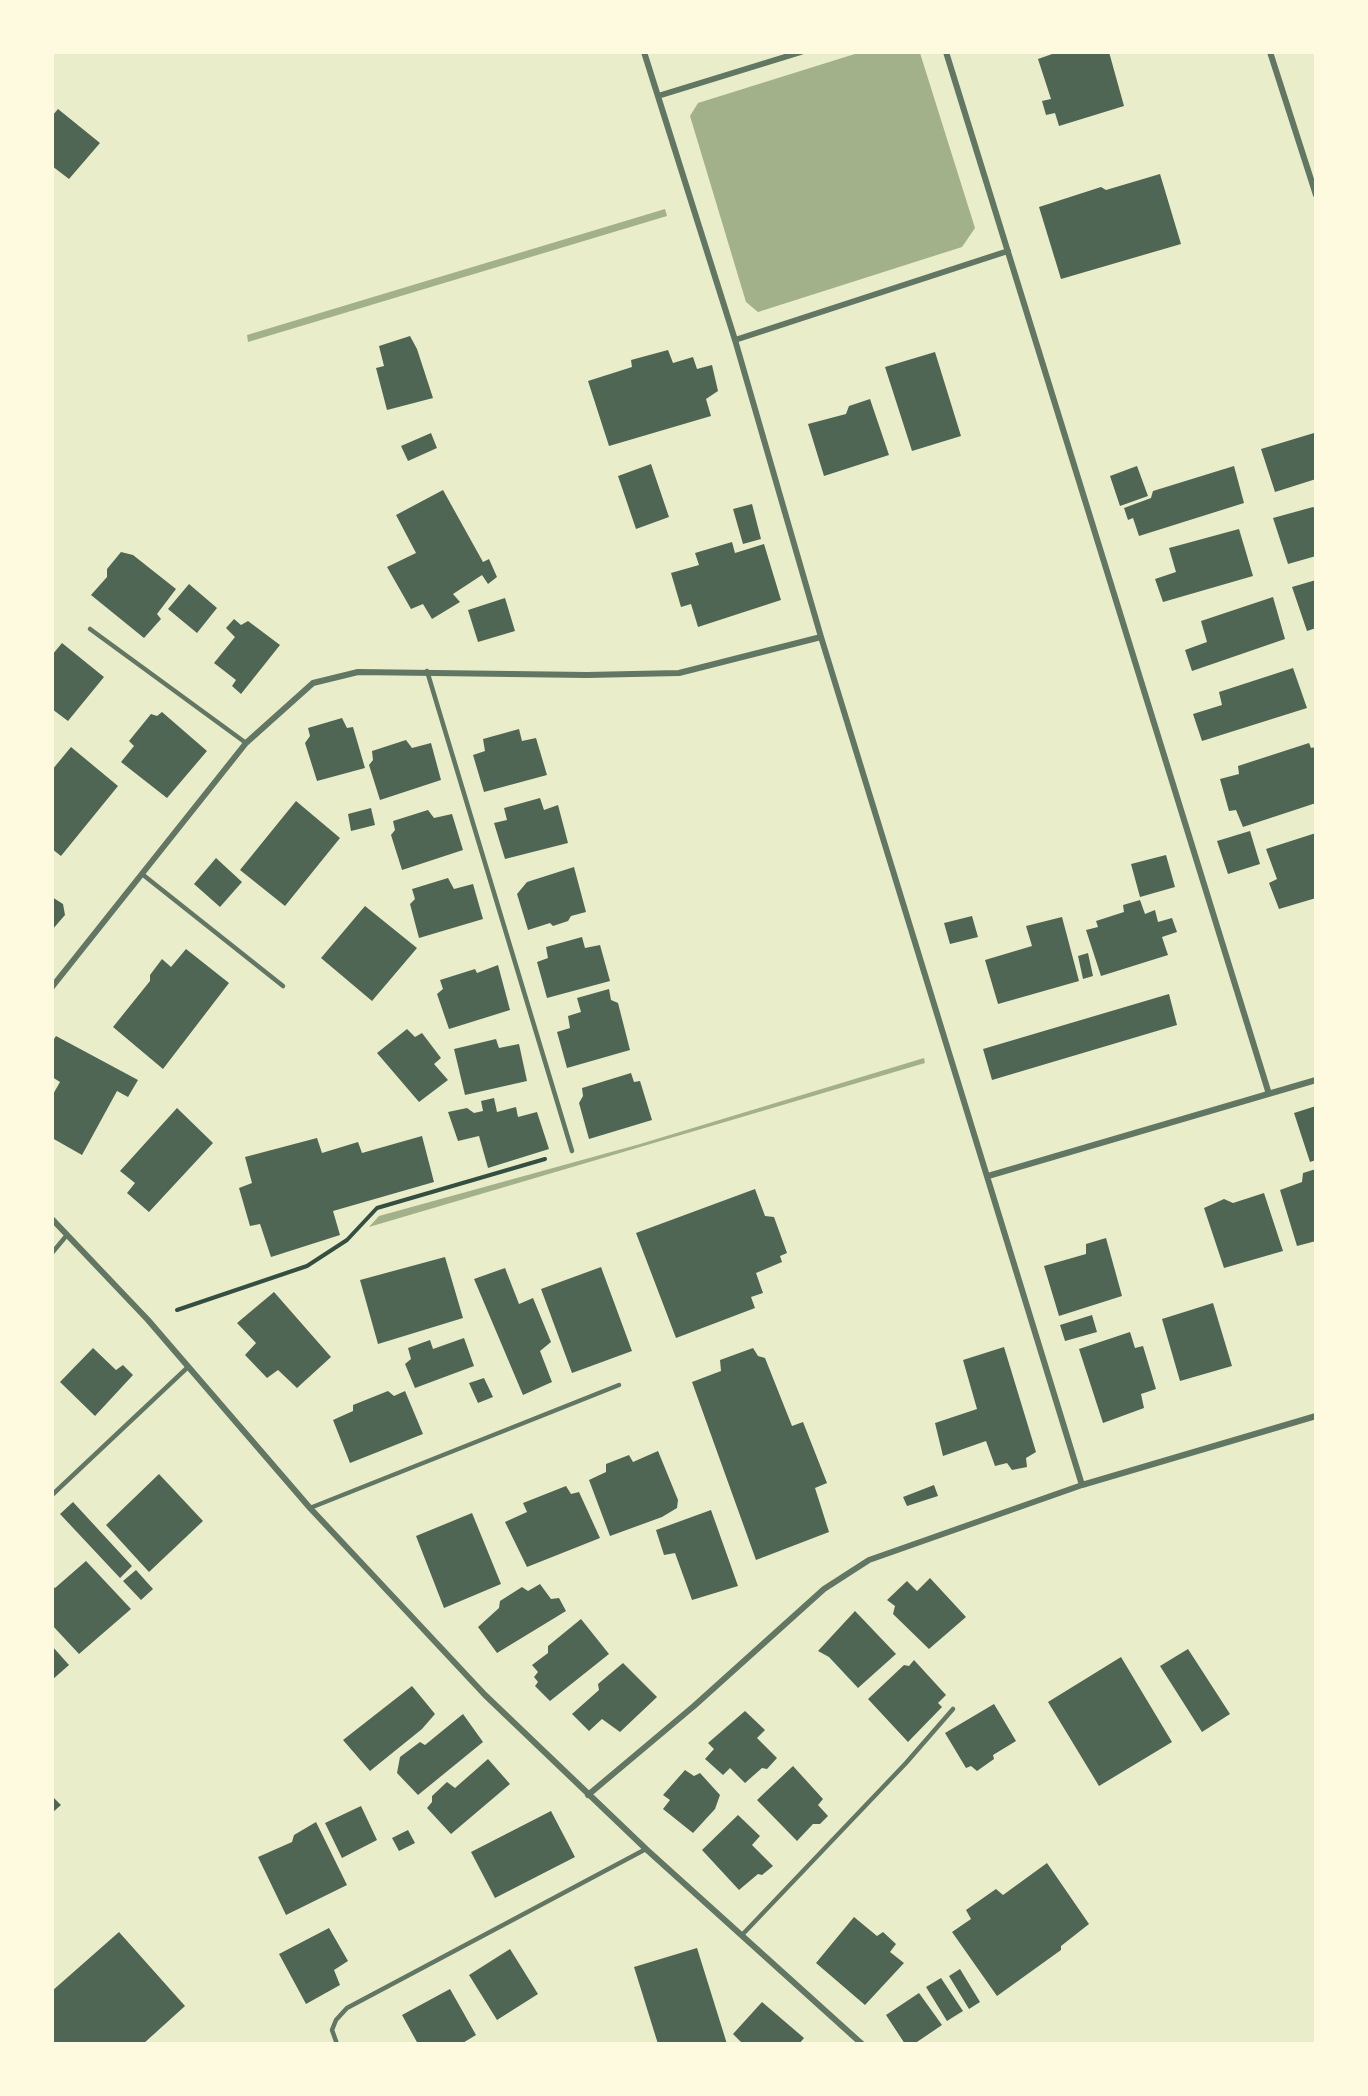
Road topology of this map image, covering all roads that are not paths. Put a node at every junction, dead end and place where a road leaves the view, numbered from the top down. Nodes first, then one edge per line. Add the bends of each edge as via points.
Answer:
1 (644, 52) edge
2 (801, 52) edge
3 (946, 52) edge
4 (1270, 52) edge
5 (658, 96) junction
6 (1316, 195) edge
7 (1008, 251) junction
8 (735, 340) junction
9 (90, 629) dead end
10 (822, 637) junction
11 (427, 671) junction
12 (246, 743) junction
13 (142, 874) junction
14 (283, 986) dead end
15 (52, 987) edge
16 (1316, 1080) edge
17 (1269, 1094) junction
18 (572, 1151) road end
19 (988, 1176) junction
20 (52, 1219) edge
21 (67, 1234) junction
22 (52, 1253) edge
23 (188, 1367) junction
24 (619, 1385) dead end
25 (1316, 1416) edge
26 (1082, 1485) junction
27 (52, 1495) edge
28 (310, 1508) junction
29 (953, 1709) dead end
30 (588, 1795) junction
31 (646, 1849) junction
32 (742, 1935) junction
33 (337, 2043) edge
34 (862, 2043) edge

1 - 5 street
2 - 5 street
3 - 7 street
4 - 6 street
5 - 8 street
7 - 8 street
7 - 17 street
8 - 10 street
9 - 12 lane
10 - 11 street via 679,673
10 - 19 street
11 - 12 street via 358,672 313,683
11 - 18 lane
12 - 13 street
13 - 14 lane
13 - 15 street
16 - 17 street
17 - 19 street
19 - 26 street
20 - 21 street
21 - 22 lane
21 - 23 street
23 - 27 lane
23 - 28 street
24 - 28 lane
25 - 26 street
26 - 30 street via 869,1560 824,1589
28 - 30 street via 485,1695
29 - 32 lane
30 - 31 street
31 - 32 street
31 - 33 lane via 347,2007 332,2030
32 - 34 street

